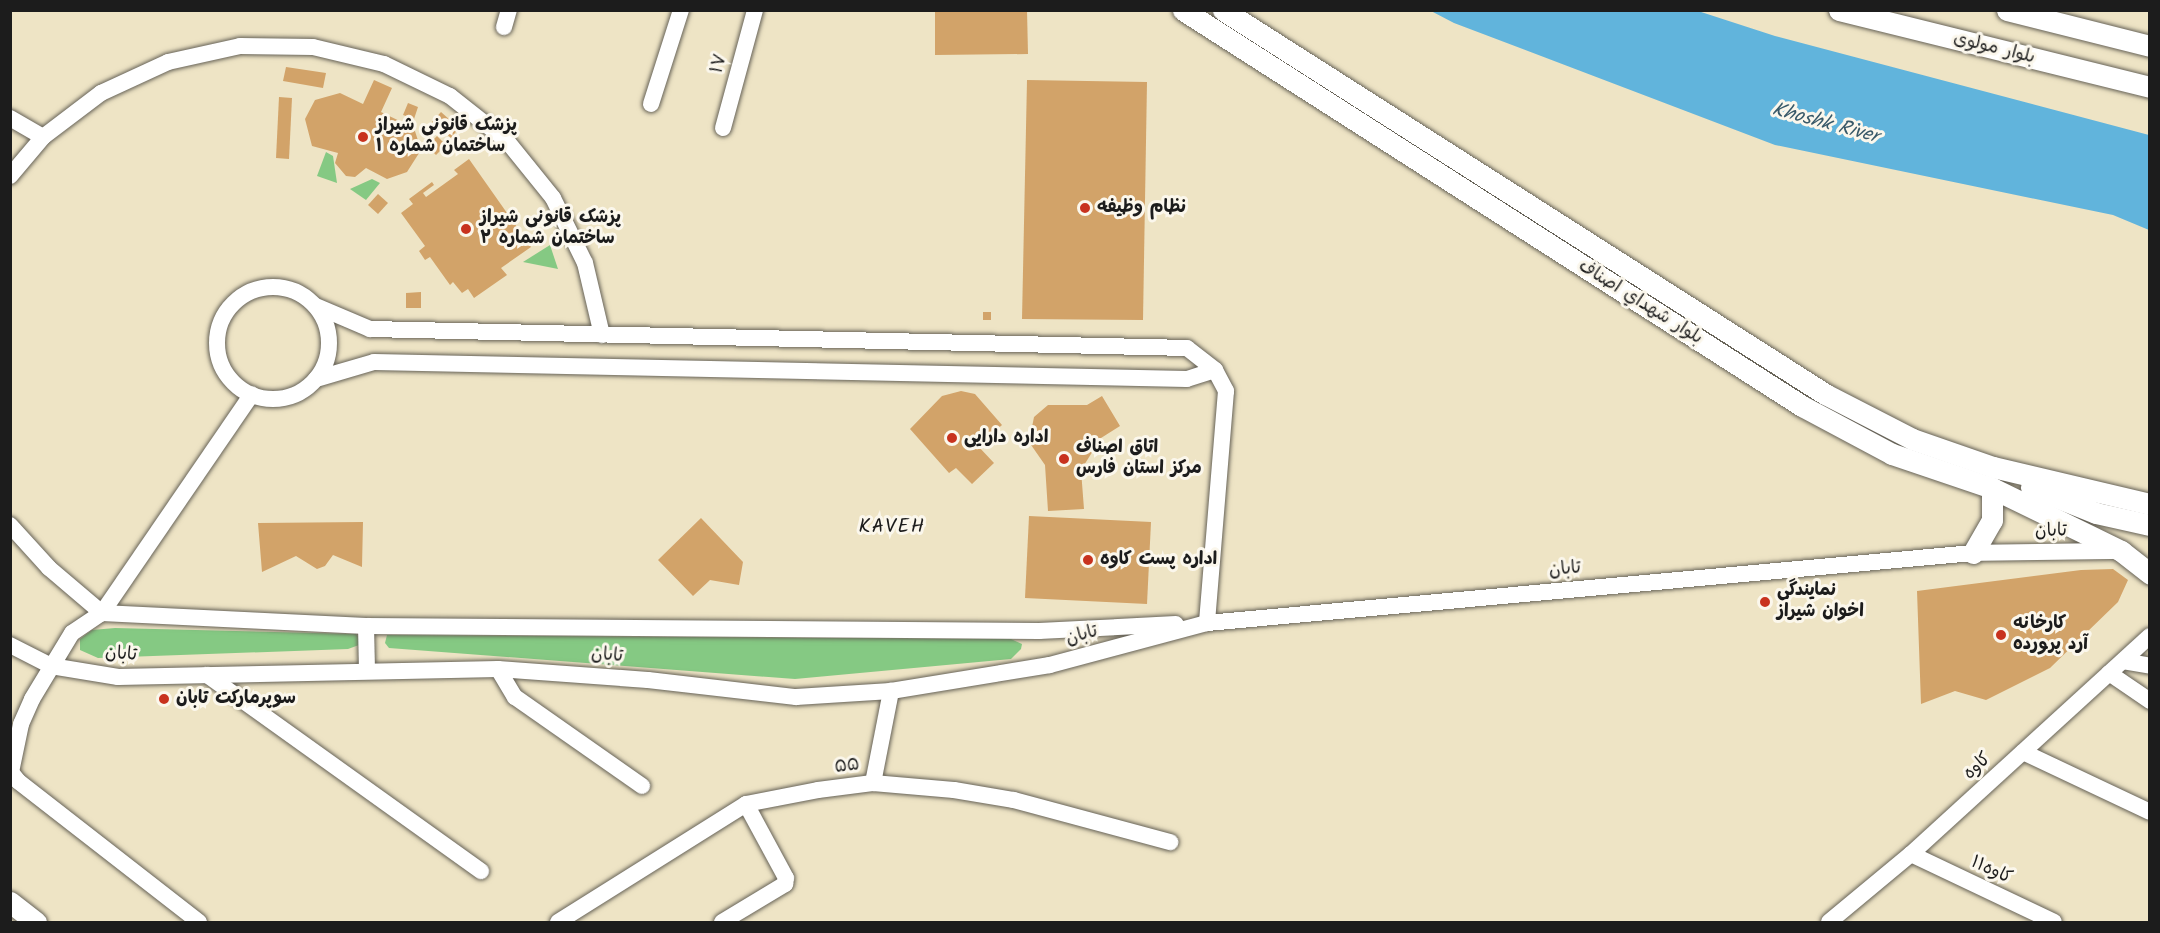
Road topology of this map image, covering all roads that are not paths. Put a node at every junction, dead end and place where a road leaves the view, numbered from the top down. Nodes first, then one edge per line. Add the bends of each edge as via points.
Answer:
1 (509, 10) edge
2 (681, 10) edge
3 (755, 10) edge
4 (1183, 10) edge
5 (1223, 10) edge
6 (1839, 10) edge
7 (2007, 10) edge
8 (1867, 14) edge
9 (504, 27) dead end
10 (2150, 46) edge
11 (2150, 87) edge
12 (651, 104) dead end
13 (10, 118) edge
14 (723, 128) dead end
15 (43, 137) junction
16 (10, 176) edge
17 (316, 306) junction
18 (602, 334) junction
19 (1215, 370) junction
20 (316, 379) junction
21 (252, 394) junction
22 (1992, 477) junction
23 (2150, 504) edge
24 (10, 525) edge
25 (2150, 525) edge
26 (2121, 551) junction
27 (1973, 553) junction
28 (2150, 574) edge
29 (102, 613) junction
30 (1207, 622) junction
31 (366, 626) junction
32 (2150, 636) edge
33 (10, 645) edge
34 (2122, 661) junction
35 (51, 666) junction
36 (2150, 666) edge
37 (498, 669) junction
38 (367, 670) junction
39 (2109, 673) junction
40 (207, 675) junction
41 (891, 691) junction
42 (2150, 700) edge
43 (2023, 752) junction
44 (873, 783) junction
45 (642, 786) dead end
46 (746, 804) junction
47 (2150, 812) edge
48 (1170, 842) dead end
49 (1911, 854) junction
50 (481, 871) dead end
51 (10, 902) edge
52 (36, 922) edge
53 (199, 922) edge
54 (558, 922) edge
55 (722, 922) edge
56 (1829, 922) edge
57 (2054, 922) edge

1 - 9 street
2 - 12 street
3 - 14 street, ۱۷
4 - 22 main road, بلوار شهداي اصناف via 1802,406 1892,454
5 - 22 main road, بلوار شهداي اصناف via 1825,394
6 - 8 main road, بلوار مولوی
7 - 10 main road
8 - 11 main road, بلوار مولوی
13 - 15 street
15 - 16 street
15 - 18 street via 101,93 168,62 240,46 313,47 384,64 450,96 514,149 553,198 585,263
17 - 18 street via 370,329
17 - 20 street via 326,323 329,342 326,362
17 - 21 street via 301,294 282,287 265,287 233,302 223,316 216,350 231,381
18 - 19 street via 1186,348
19 - 20 street via 1187,379 374,362
19 - 30 street via 1226,392
20 - 21 street via 283,398
21 - 29 street
22 - 23 main road, بلوار شهداي اصناف
22 - 25 main road via 2086,510
22 - 26 main road, بلوار شهداي اصناف
22 - 27 main road via 1992,520
24 - 29 street via 49,568
26 - 27 street, تابان
26 - 28 main road, بلوار شهداي اصناف
27 - 30 street, تابان
29 - 31 street
29 - 35 street via 72,633
30 - 31 street via 1039,631
30 - 41 street, تابان via 1050,665
31 - 38 street
32 - 34 street, کاوه
33 - 35 street, تابان
34 - 36 street
34 - 39 street, کاوه
35 - 40 street, تابان via 118,677
35 - 53 street via 21,724 11,772
37 - 38 street, تابان
37 - 41 street, تابان via 648,680 796,697
37 - 45 street via 515,697
38 - 40 street, تابان
39 - 42 street
39 - 43 street, کاوه
40 - 50 street
41 - 44 street
43 - 47 street
43 - 49 street, کاوه
44 - 46 street, ۵۵
44 - 48 street, ۵۵ via 1014,800
46 - 54 street, ۵۵
46 - 55 street via 786,878 785,884
49 - 56 street, کاوه
49 - 57 street, کاوه۱۱
51 - 52 main road

